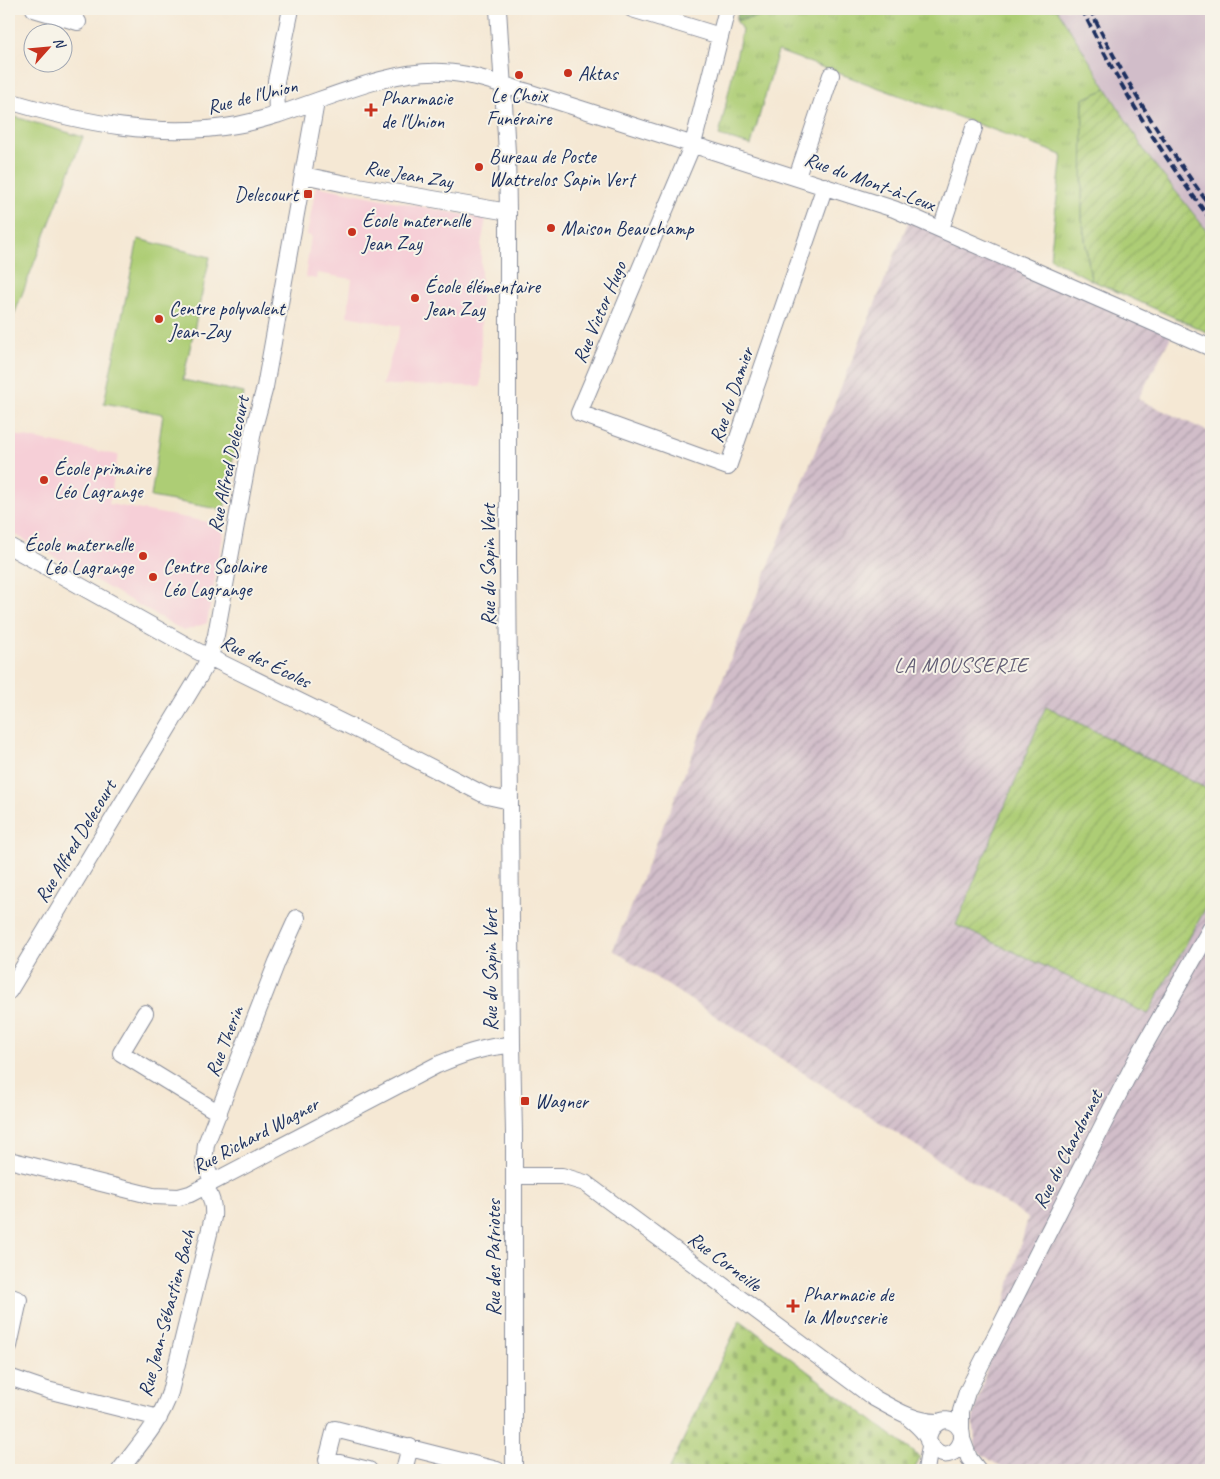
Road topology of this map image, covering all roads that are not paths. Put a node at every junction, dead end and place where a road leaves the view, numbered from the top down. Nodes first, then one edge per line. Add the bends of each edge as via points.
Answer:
1 (34, 9) edge
2 (291, 9) edge
3 (498, 9) edge
4 (632, 9) edge
5 (727, 9) edge
6 (78, 22) dead end
7 (720, 36) junction
8 (831, 75) dead end
9 (503, 85) junction
10 (9, 101) edge
11 (316, 102) junction
12 (277, 115) junction
13 (974, 128) dead end
14 (694, 144) junction
15 (303, 175) junction
16 (797, 177) junction
17 (826, 186) junction
18 (508, 212) junction
19 (941, 229) junction
20 (1211, 348) edge
21 (579, 413) joint
22 (9, 546) edge
23 (210, 657) junction
24 (510, 801) junction
25 (297, 918) dead end
26 (1211, 928) edge
27 (9, 991) edge
28 (145, 1013) dead end
29 (512, 1045) junction
30 (219, 1112) junction
31 (9, 1160) edge
32 (514, 1176) junction
33 (209, 1184) junction
34 (9, 1296) edge
35 (9, 1346) edge
36 (9, 1377) edge
37 (967, 1392) junction
38 (901, 1412) junction
39 (158, 1418) junction
40 (940, 1421) junction
41 (961, 1435) junction
42 (410, 1447) junction
43 (938, 1449) junction
44 (120, 1470) edge
45 (370, 1470) edge
46 (404, 1470) edge
47 (497, 1470) edge
48 (514, 1470) edge
49 (928, 1470) edge
50 (973, 1470) edge
51 (978, 1470) edge

1 - 6 street
2 - 12 street via 276,81
3 - 9 street, Rue du Sapin Vert
4 - 7 street
5 - 7 street, Rue Victor Hugo
7 - 14 street, Rue Victor Hugo
8 - 16 street
9 - 11 street, Rue de l'Union via 453,73 427,72 380,81
9 - 14 street, Rue du Mont-à-Leux
9 - 18 street, Rue du Sapin Vert
10 - 12 street, Rue de l'Union via 94,122 158,130 208,129
11 - 12 street, Rue de l'Union
11 - 15 street, Rue Alfred Delecourt
13 - 19 street
14 - 16 street, Rue du Mont-à-Leux
14 - 21 street, Rue Victor Hugo
15 - 18 street, Rue Jean Zay
15 - 23 street, Rue Alfred Delecourt via 266,387 253,431
16 - 17 street, Rue du Mont-à-Leux
17 - 19 street, Rue du Mont-à-Leux
17 - 21 street, Rue du Damier via 728,467
18 - 24 street, Rue du Sapin Vert
19 - 20 street, Rue du Mont-à-Leux
22 - 23 street, Rue des Écoles
23 - 24 street, Rue des Écoles via 487,796
23 - 27 street, Rue Alfred Delecourt
24 - 29 street, Rue du Sapin Vert
25 - 30 street, Rue Therin
26 - 37 street, Rue du Chardonnet via 1135,1062
28 - 30 street via 121,1053
29 - 32 street, Rue des Patriotes
29 - 33 street, Rue Richard Wagner via 470,1052 437,1065
30 - 33 street, Rue Therin via 204,1153
31 - 33 street, Rue Richard Wagner via 166,1198 190,1194
32 - 38 street, Rue Corneille via 562,1176 585,1183 860,1389
32 - 48 street, Rue des Patriotes
33 - 39 street, Rue Jean-Sébastien Bach via 213,1217 170,1392
34 - 35 street via 19,1300
36 - 39 street
37 - 40 street, Rue du Chardonnet
37 - 41 street, Rue du Chardonnet via 961,1411
38 - 40 street, Rue Corneille via 922,1420
38 - 43 street, Rue Corneille via 918,1425
39 - 44 street, Rue Jean-Sébastien Bach
40 - 41 street via 954,1423
40 - 43 street via 930,1430
41 - 43 street via 957,1449
41 - 51 street via 969,1458
42 - 45 street via 335,1429 327,1460
42 - 46 street
42 - 47 street
43 - 49 street
43 - 50 street, Rue Corneille

